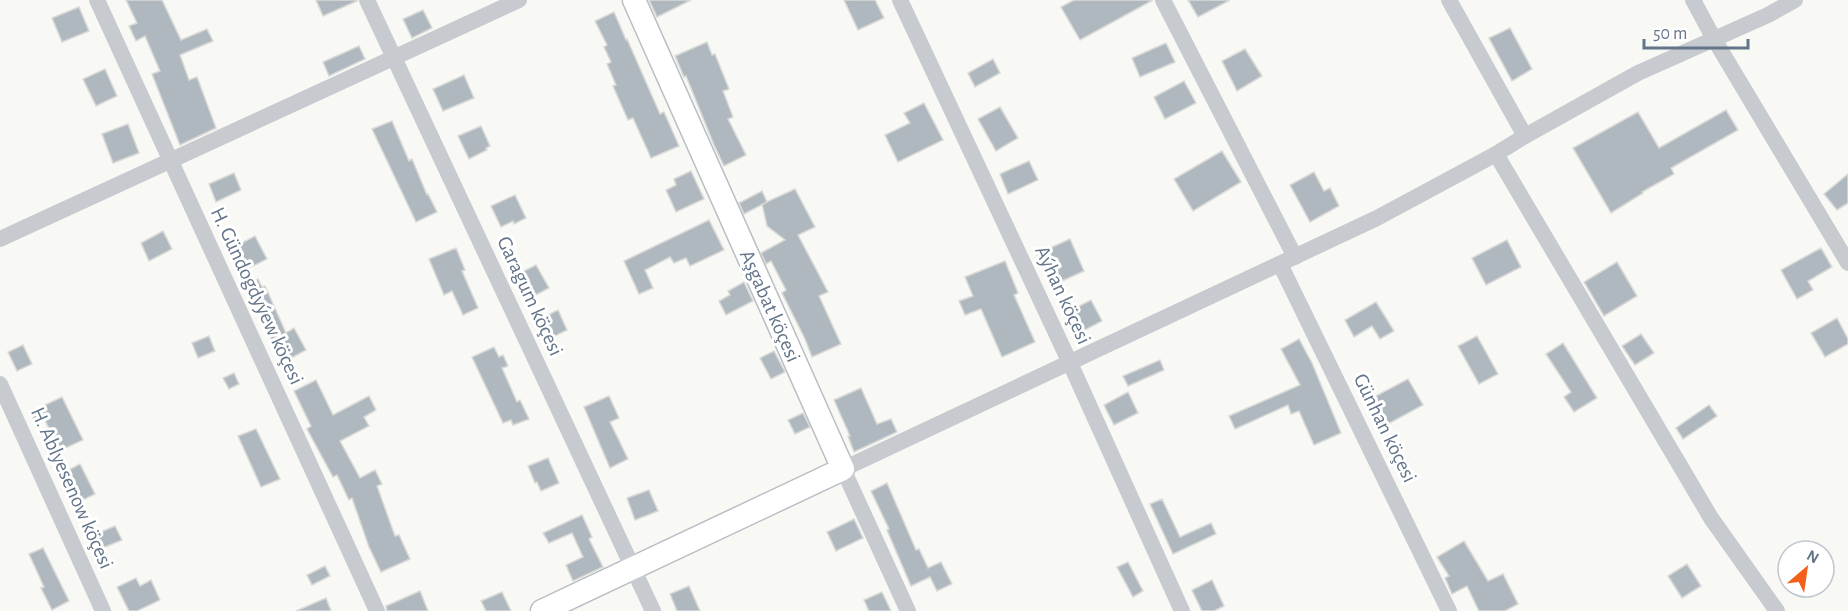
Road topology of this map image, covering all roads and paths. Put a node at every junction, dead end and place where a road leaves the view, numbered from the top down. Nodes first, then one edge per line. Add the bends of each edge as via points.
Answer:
1 (97, 0) edge
2 (367, 0) edge
3 (519, 0) edge
4 (634, 0) edge
5 (900, 0) edge
6 (1163, 0) edge
7 (1449, 0) edge
8 (1693, 0) edge
9 (1795, 0) edge
10 (1714, 39) junction
11 (393, 58) junction
12 (1525, 136) junction
13 (1496, 154) junction
14 (170, 160) junction
15 (0, 239) edge
16 (1287, 261) junction
17 (1848, 263) edge
18 (1070, 363) junction
19 (0, 384) edge
20 (843, 469) junction
21 (634, 568) junction
22 (103, 611) edge
23 (377, 611) edge
24 (542, 611) edge
25 (653, 611) edge
26 (908, 611) edge
27 (1182, 611) edge
28 (1449, 611) edge
29 (1777, 611) edge

1 - 14 street, H. Gündogdyýew köçesi
2 - 11 street, Garagum köçesi
3 - 11 street
4 - 20 street, Aşgabat köçesi
5 - 18 street, Aýhan köçesi
6 - 16 street, Günhan köçesi
7 - 12 street
8 - 10 street
9 - 10 street
10 - 12 street via 1638,73
10 - 17 street
11 - 14 street
11 - 21 street, Garagum köçesi
12 - 13 street
13 - 16 street
13 - 29 street via 1711,518
14 - 15 street
14 - 23 street, H. Gündogdyýew köçesi
16 - 18 street
16 - 28 street, Günhan köçesi
18 - 20 street
18 - 27 street, Aýhan köçesi
19 - 22 street, H. Ablyesenow köçesi
20 - 21 street
20 - 26 street, Aşgabat köçesi
21 - 24 street
21 - 25 street, Garagum köçesi

